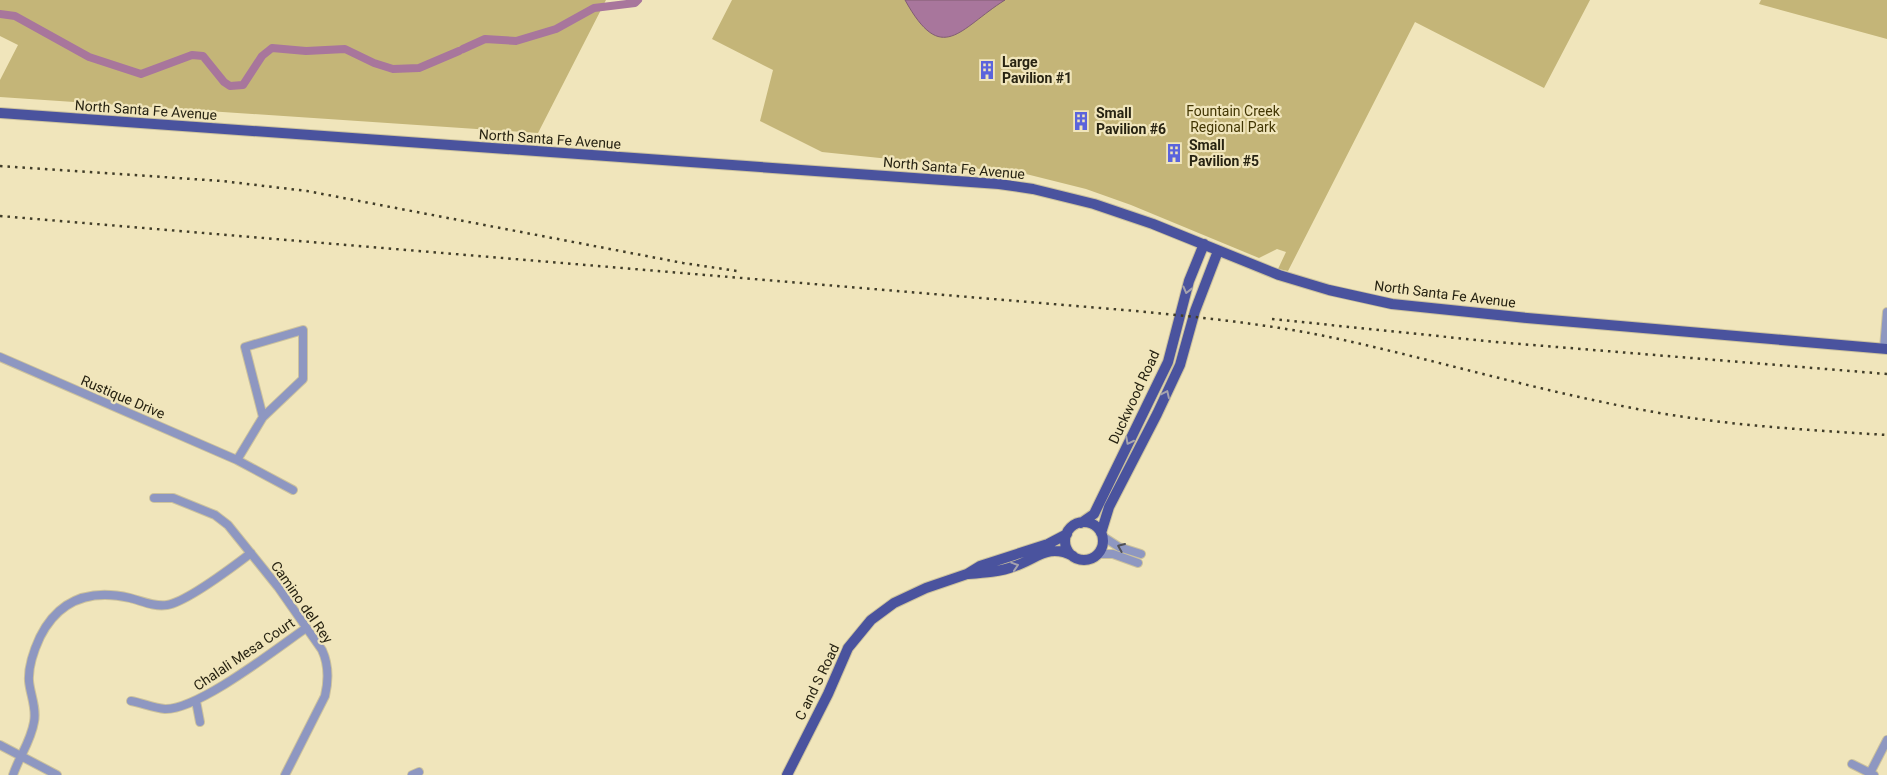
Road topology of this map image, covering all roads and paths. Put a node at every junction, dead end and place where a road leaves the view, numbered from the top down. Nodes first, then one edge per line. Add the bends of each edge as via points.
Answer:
1 (0, 113) edge
2 (1204, 244) junction
3 (1218, 251) junction
4 (1887, 312) edge
5 (1886, 348) edge
6 (0, 357) edge
7 (263, 417) junction
8 (237, 460) junction
9 (293, 490) dead end
10 (154, 498) dead end
11 (1080, 523) junction
12 (1067, 534) junction
13 (1102, 534) junction
14 (251, 553) junction
15 (1097, 554) junction
16 (1141, 554) dead end
17 (1073, 556) junction
18 (1138, 563) dead end
19 (967, 574) junction
20 (306, 628) junction
21 (131, 701) dead end
22 (196, 701) junction
23 (200, 722) dead end
24 (1887, 740) edge
25 (0, 745) edge
26 (21, 756) junction
27 (1852, 764) dead end
28 (1871, 774) edge
29 (12, 775) edge
30 (57, 775) edge
31 (285, 775) edge
32 (787, 775) edge

1 - 2 main road, North Santa Fe Avenue via 999,184 1094,204
2 - 3 main road, North Santa Fe Avenue
2 -> 11 main road, Duckwood Road via 1189,281 1168,362 1094,514
3 - 5 main road, North Santa Fe Avenue via 1312,285 1398,305
13 -> 3 main road, Duckwood Road via 1108,507 1180,365 1195,311
4 - 5 street
6 - 8 street, Rustique Drive
7 - 7 street via 245,346 303,330 303,379
7 - 8 street
8 - 9 street, Rustique Drive
10 - 14 street, Camino del Rey via 173,498 215,515 228,525
11 - 12 main road
11 - 13 main road via 1092,524
12 - 17 main road via 1066,546
12 - 19 main road, C and S Road via 1048,544 980,566
13 - 15 main road via 1102,545
16 -> 13 street via 1119,548
14 - 20 street, Camino del Rey
14 - 26 street via 168,605 103,594 86,596 60,611 40,636 29,668 34,722
15 - 17 main road via 1084,560
15 - 18 street via 1113,554
19 -> 17 main road, C and S Road via 1012,567 1049,550
19 - 32 main road, C and S Road via 894,603 871,620 848,648
20 - 22 street, Chalali Mesa Court
20 - 31 street, Camino del Rey via 326,659 328,682 325,696
21 - 22 street, Chalali Mesa Court via 164,709
22 - 23 street, Chalali Mesa Court
24 - 28 street
25 - 26 street
26 - 29 street
26 - 30 street
27 - 28 street

